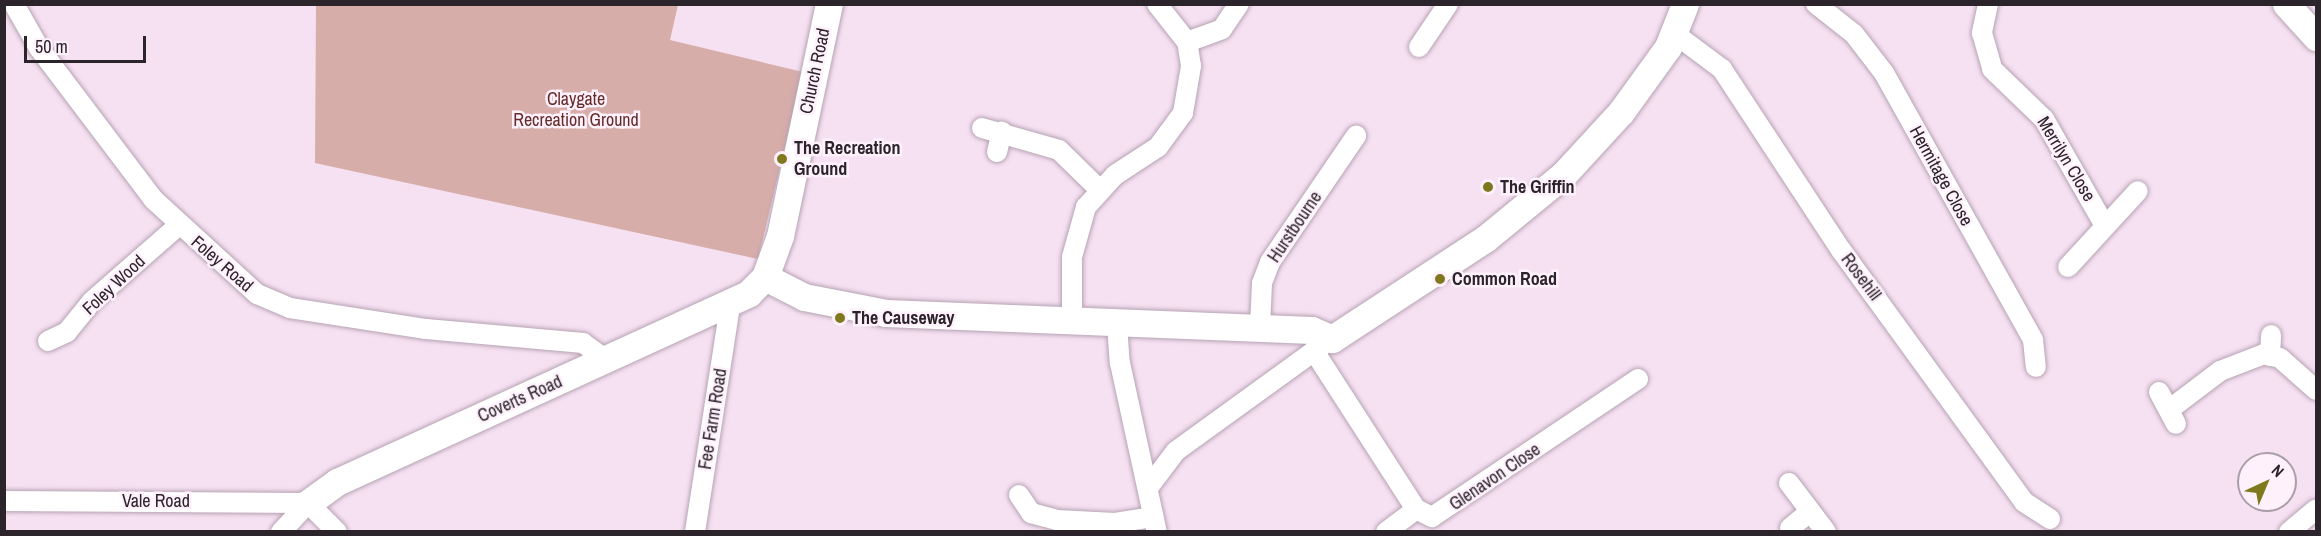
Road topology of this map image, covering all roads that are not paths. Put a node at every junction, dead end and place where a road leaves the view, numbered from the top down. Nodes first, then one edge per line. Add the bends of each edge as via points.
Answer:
1 (14, 4) edge
2 (829, 4) edge
3 (1157, 4) edge
4 (1239, 4) edge
5 (1448, 4) edge
6 (1685, 4) edge
7 (1816, 4) edge
8 (1988, 4) edge
9 (2286, 4) edge
10 (1676, 34) junction
11 (2316, 37) edge
12 (1187, 42) junction
13 (1419, 47) dead end
14 (982, 128) dead end
15 (1002, 132) junction
16 (1356, 136) dead end
17 (997, 152) dead end
18 (1099, 189) junction
19 (2138, 191) dead end
20 (179, 225) junction
21 (2105, 226) junction
22 (2068, 267) dead end
23 (765, 277) junction
24 (730, 306) junction
25 (1072, 322) junction
26 (1117, 324) junction
27 (1260, 327) junction
28 (2271, 335) dead end
29 (48, 341) dead end
30 (1323, 345) junction
31 (2270, 356) junction
32 (606, 360) junction
33 (2036, 367) dead end
34 (1638, 379) dead end
35 (2316, 390) edge
36 (2159, 392) dead end
37 (1790, 483) dead end
38 (1148, 488) junction
39 (1019, 495) dead end
40 (4, 501) edge
41 (308, 502) junction
42 (1416, 509) junction
43 (2316, 509) edge
44 (1810, 512) junction
45 (2050, 519) dead end
46 (1155, 524) edge
47 (1790, 528) dead end
48 (280, 531) edge
49 (337, 531) edge
50 (695, 531) edge
51 (1386, 531) edge
52 (1826, 531) edge
53 (2289, 531) edge

1 - 20 street, Foley Road via 99,131
2 - 23 street, Church Road via 792,192
3 - 12 street
4 - 12 street via 1222,29
5 - 13 street
6 - 10 street
7 - 33 street, Hermitage Close via 1854,34 1884,74 2033,340
8 - 21 street, Merrilyn Close via 1982,33 1992,69 2053,132
9 - 11 street
10 - 30 street via 1620,112 1564,174 1485,239
10 - 45 street, Rosehill via 1722,69 1841,250 2024,502
12 - 18 street via 1189,89 1171,134
14 - 15 street
15 - 17 street
15 - 18 street via 1059,150
16 - 27 street, Hurstbourne via 1270,262 1262,283
18 - 25 street via 1076,231
19 - 21 street, Merrilyn Close
20 - 29 street, Foley Wood via 91,302 67,332
20 - 32 street, Foley Road via 236,280 290,308 426,329 583,343
21 - 22 street, Merrilyn Close
23 - 24 street, Coverts Road
23 - 25 street via 841,307
24 - 32 street, Coverts Road
24 - 50 street, Fee Farm Road
25 - 26 street
26 - 27 street
26 - 38 street via 1120,363
27 - 30 street via 1312,330
28 - 31 street
30 - 38 street via 1176,451
30 - 42 street
31 - 35 street via 2302,373
31 - 36 street via 2220,371 2174,417
32 - 41 street, Coverts Road via 337,482
34 - 42 street, Glenavon Close via 1441,514 1431,517
37 - 44 street
38 - 46 street
39 - 46 street via 1031,513 1057,520
40 - 41 street, Vale Road
41 - 48 street, Coverts Road
41 - 49 street
42 - 51 street
43 - 53 street
44 - 47 street
44 - 52 street

